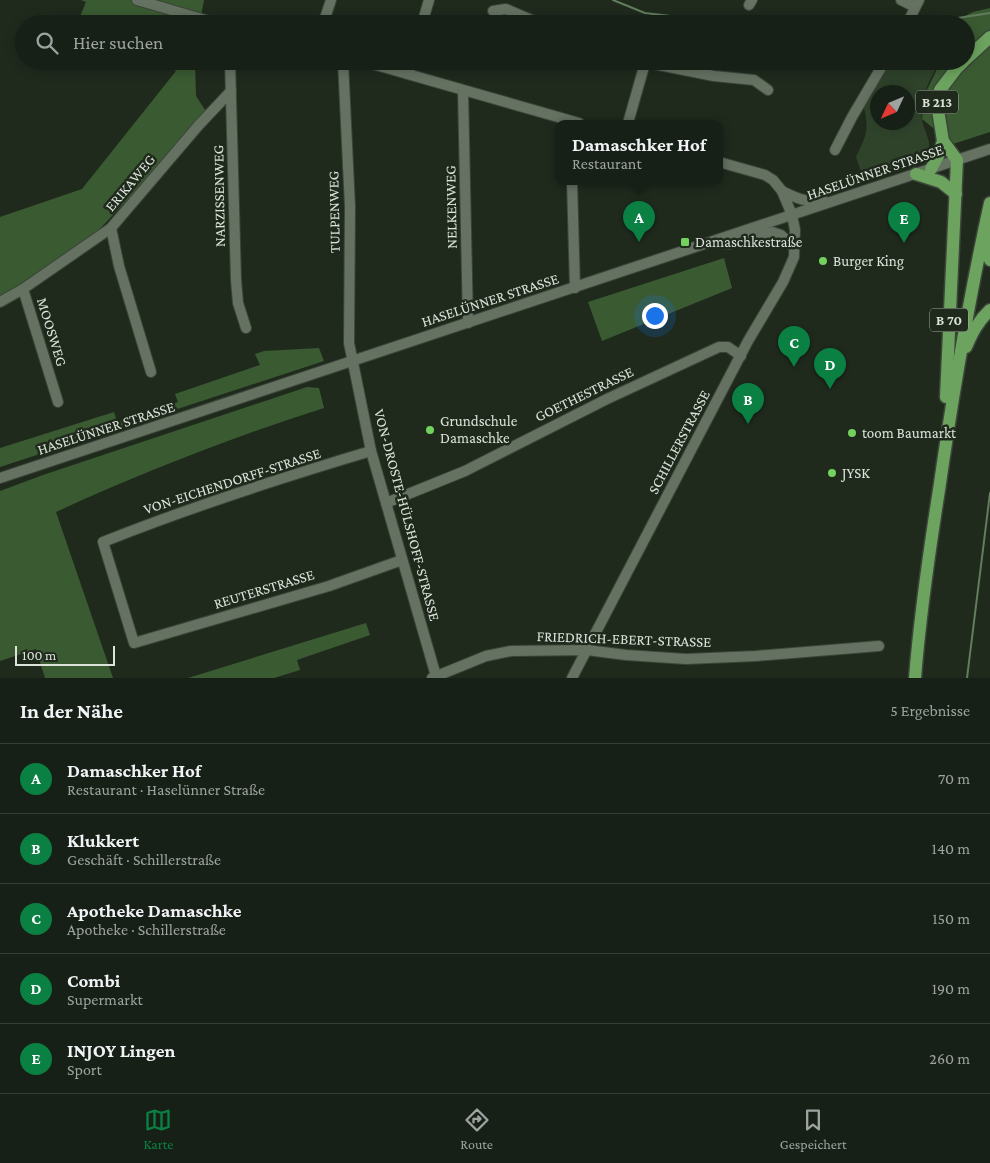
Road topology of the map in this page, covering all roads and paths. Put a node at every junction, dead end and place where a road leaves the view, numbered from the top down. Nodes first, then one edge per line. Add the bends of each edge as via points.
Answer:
1 (137, 0) edge
2 (330, 0) edge
3 (428, 0) edge
4 (901, 0) edge
5 (917, 4) edge
6 (493, 11) dead end
7 (188, 15) edge
8 (326, 15) edge
9 (424, 15) edge
10 (520, 15) edge
11 (990, 37) edge
12 (975, 51) edge
13 (230, 70) edge
14 (343, 70) edge
15 (394, 70) edge
16 (409, 70) edge
17 (640, 70) edge
18 (683, 70) edge
19 (880, 70) edge
20 (955, 70) edge
21 (408, 74) junction
22 (768, 90) dead end
23 (231, 91) junction
24 (463, 91) junction
25 (567, 120) edge
26 (629, 120) edge
27 (943, 141) junction
28 (990, 149) edge
29 (835, 150) dead end
30 (957, 160) junction
31 (723, 163) edge
32 (931, 169) junction
33 (916, 174) junction
34 (572, 185) edge
35 (782, 191) junction
36 (956, 194) junction
37 (836, 200) junction
38 (990, 204) edge
39 (792, 216) junction
40 (111, 228) junction
41 (711, 242) junction
42 (794, 248) junction
43 (990, 260) edge
44 (575, 288) junction
45 (22, 289) junction
46 (0, 302) edge
47 (990, 310) edge
48 (468, 323) junction
49 (246, 328) dead end
50 (741, 356) junction
51 (352, 361) junction
52 (958, 365) junction
53 (151, 372) dead end
54 (58, 402) dead end
55 (945, 446) junction
56 (371, 451) junction
57 (0, 478) edge
58 (386, 503) junction
59 (402, 560) junction
60 (134, 642) joint
61 (879, 646) dead end
62 (586, 650) junction
63 (434, 677) edge
64 (572, 678) edge
65 (915, 678) edge

1 - 7 street
2 - 8 street
3 - 9 street
4 - 5 street
6 - 10 street via 506,9
11 - 12 main road, B 213
13 - 23 street, NARZISSENWEG
14 - 51 street, TULPENWEG via 350,207 349,343
15 - 21 street
16 - 21 street
17 - 26 street
18 - 22 street via 754,80
19 - 29 street
20 - 27 main road, B 213 via 940,90 937,104
21 - 24 street
23 - 40 street, ERIKAWEG
23 - 49 street, NARZISSENWEG via 236,280 238,303
24 - 25 street
24 - 48 street, NELKENWEG
27 - 30 main road
27 - 32 main road
28 - 30 street, HASELÜNNER STRASSE
30 - 32 street, HASELÜNNER STRASSE
30 - 36 main road, B 70
31 - 35 street via 765,175
32 - 33 street, HASELÜNNER STRASSE
33 - 36 main road via 941,182
33 - 37 street, HASELÜNNER STRASSE
34 - 44 street
35 - 37 street via 808,202
35 - 39 street
36 - 55 main road, B 70
37 - 39 street, HASELÜNNER STRASSE
38 - 43 main road via 987,247
38 - 52 main road, B 70
39 - 41 street, HASELÜNNER STRASSE
39 - 42 street, SCHILLERSTRASSE
40 - 45 street, MOOSWEG
40 - 53 street, ERIKAWEG
41 - 42 street via 729,244 772,232 781,235
41 - 44 street, HASELÜNNER STRASSE
42 - 50 street, SCHILLERSTRASSE via 794,257 783,282
44 - 48 street, HASELÜNNER STRASSE
45 - 46 street
45 - 54 street, MOOSWEG
47 - 52 main road via 971,334
48 - 51 street, HASELÜNNER STRASSE
50 - 58 street, GOETHESTRASSE via 728,348 719,348 607,398 465,471
50 - 62 street, SCHILLERSTRASSE
51 - 56 street, VON-DROSTE-HÜLSHOFF-STRASSE
51 - 57 street, HASELÜNNER STRASSE
52 - 55 main road, B 70
55 - 65 main road, B 70
56 - 58 street, VON-DROSTE-HÜLSHOFF-STRASSE
56 - 60 street, VON-EICHENDORFF-STRASSE via 251,487 103,542
58 - 59 street, VON-DROSTE-HÜLSHOFF-STRASSE
59 - 60 street, REUTERSTRASSE via 328,586
59 - 63 street, VON-DROSTE-HÜLSHOFF-STRASSE
61 - 62 street, FRIEDRICH-EBERT-STRASSE via 686,659
62 - 63 street, FRIEDRICH-EBERT-STRASSE via 512,651 486,656
62 - 64 street, SCHILLERSTRASSE

